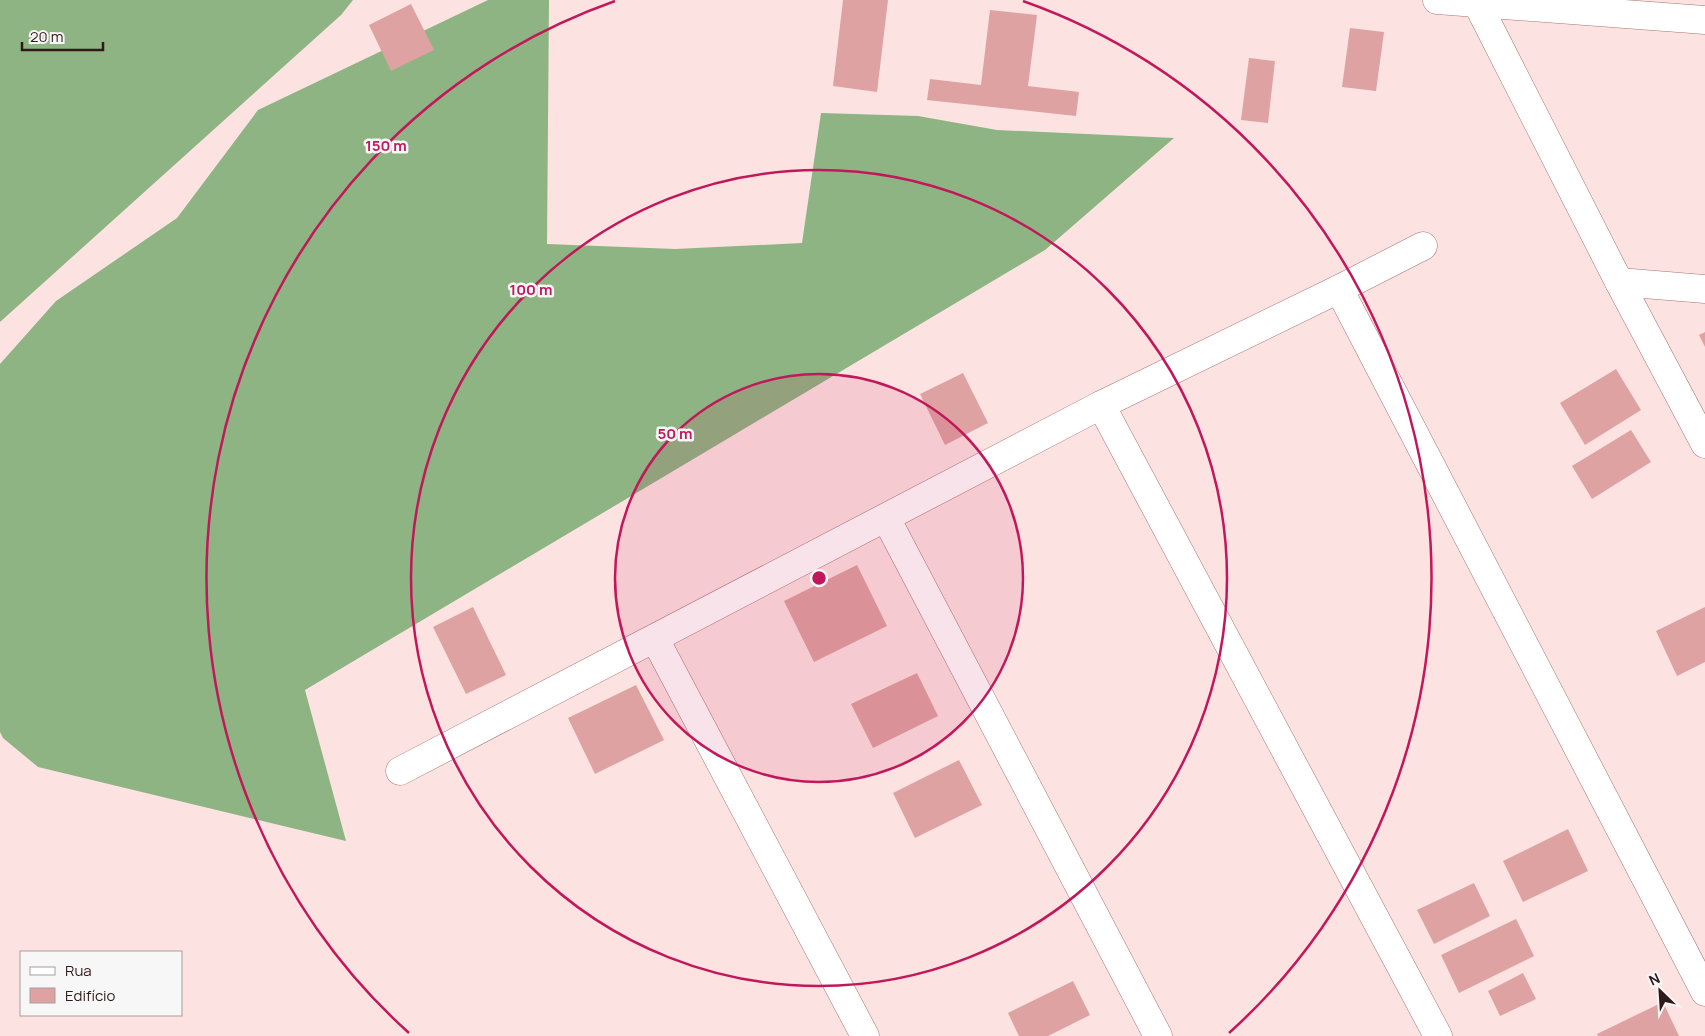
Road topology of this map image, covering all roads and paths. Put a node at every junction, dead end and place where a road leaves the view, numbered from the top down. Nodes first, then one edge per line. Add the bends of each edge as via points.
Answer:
1 (1437, 0) edge
2 (1477, 3) junction
3 (1705, 20) edge
4 (1423, 246) dead end
5 (1619, 282) junction
6 (1339, 289) junction
7 (1705, 289) edge
8 (1101, 405) junction
9 (1705, 444) edge
10 (886, 518) junction
11 (655, 638) junction
12 (400, 772) dead end
13 (1705, 992) edge
14 (865, 1036) edge
15 (1158, 1036) edge
16 (1438, 1036) edge

1 - 2 street
2 - 3 street
2 - 5 street
4 - 6 street
5 - 7 street
5 - 9 street
6 - 8 street
6 - 13 street
8 - 10 street
8 - 16 street
10 - 11 street
10 - 15 street
11 - 12 street
11 - 14 street

